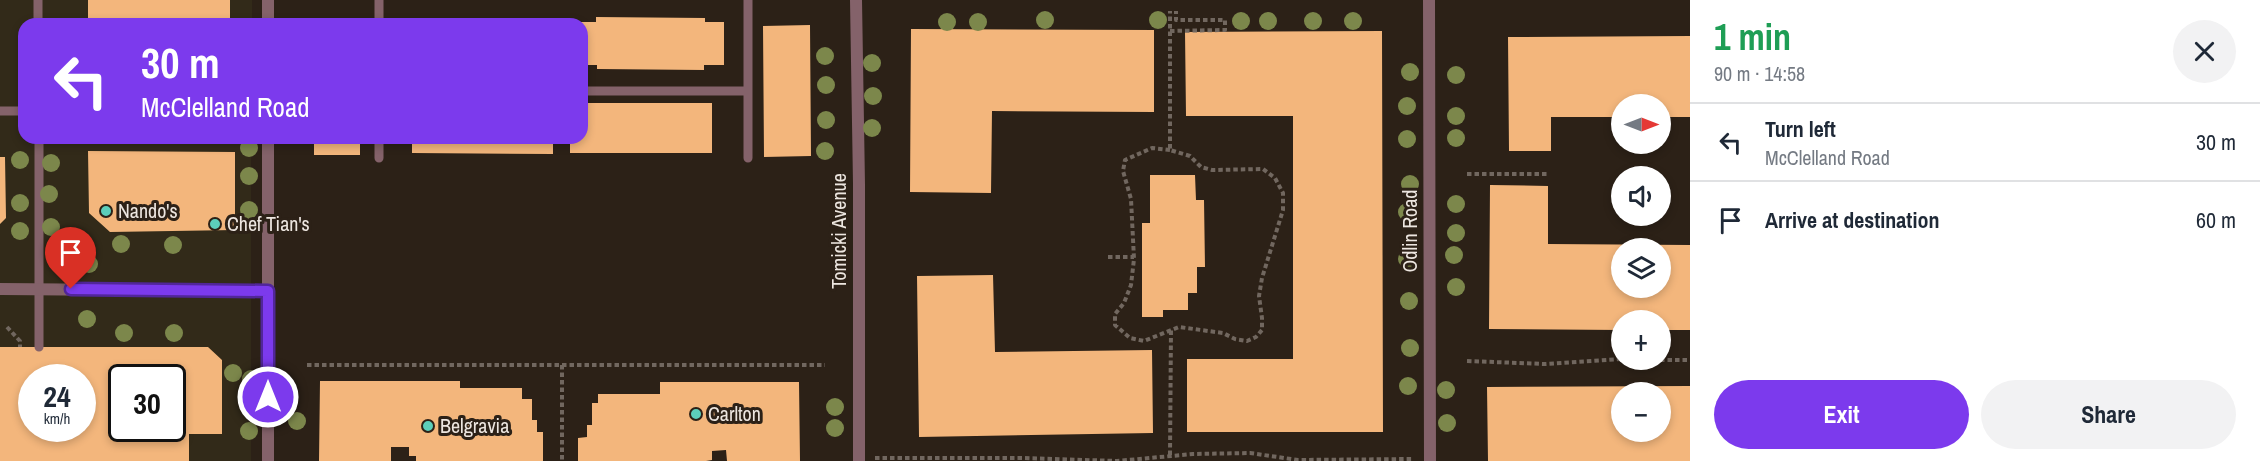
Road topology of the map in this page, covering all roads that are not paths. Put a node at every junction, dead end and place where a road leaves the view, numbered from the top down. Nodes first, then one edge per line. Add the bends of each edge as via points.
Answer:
1 (38, 0) edge
2 (268, 0) edge
3 (379, 0) edge
4 (748, 0) edge
5 (856, 0) edge
6 (1429, 0) edge
7 (38, 18) edge
8 (268, 18) edge
9 (379, 18) edge
10 (588, 91) edge
11 (748, 91) junction
12 (0, 111) edge
13 (18, 111) edge
14 (39, 144) edge
15 (268, 144) edge
16 (379, 144) edge
17 (379, 158) dead end
18 (748, 158) dead end
19 (0, 289) edge
20 (39, 289) junction
21 (268, 291) junction
22 (39, 347) dead end
23 (864, 459) edge
24 (1426, 460) edge
25 (268, 461) edge

1 - 7 lane
2 - 8 street
3 - 9 lane
4 - 11 lane
5 - 23 street, Tomicki Avenue
6 - 24 street, Odlin Road
10 - 11 lane
11 - 18 lane
12 - 13 lane
14 - 20 lane
15 - 21 street
16 - 17 lane
19 - 20 street
20 - 21 street
20 - 22 lane
21 - 25 street

